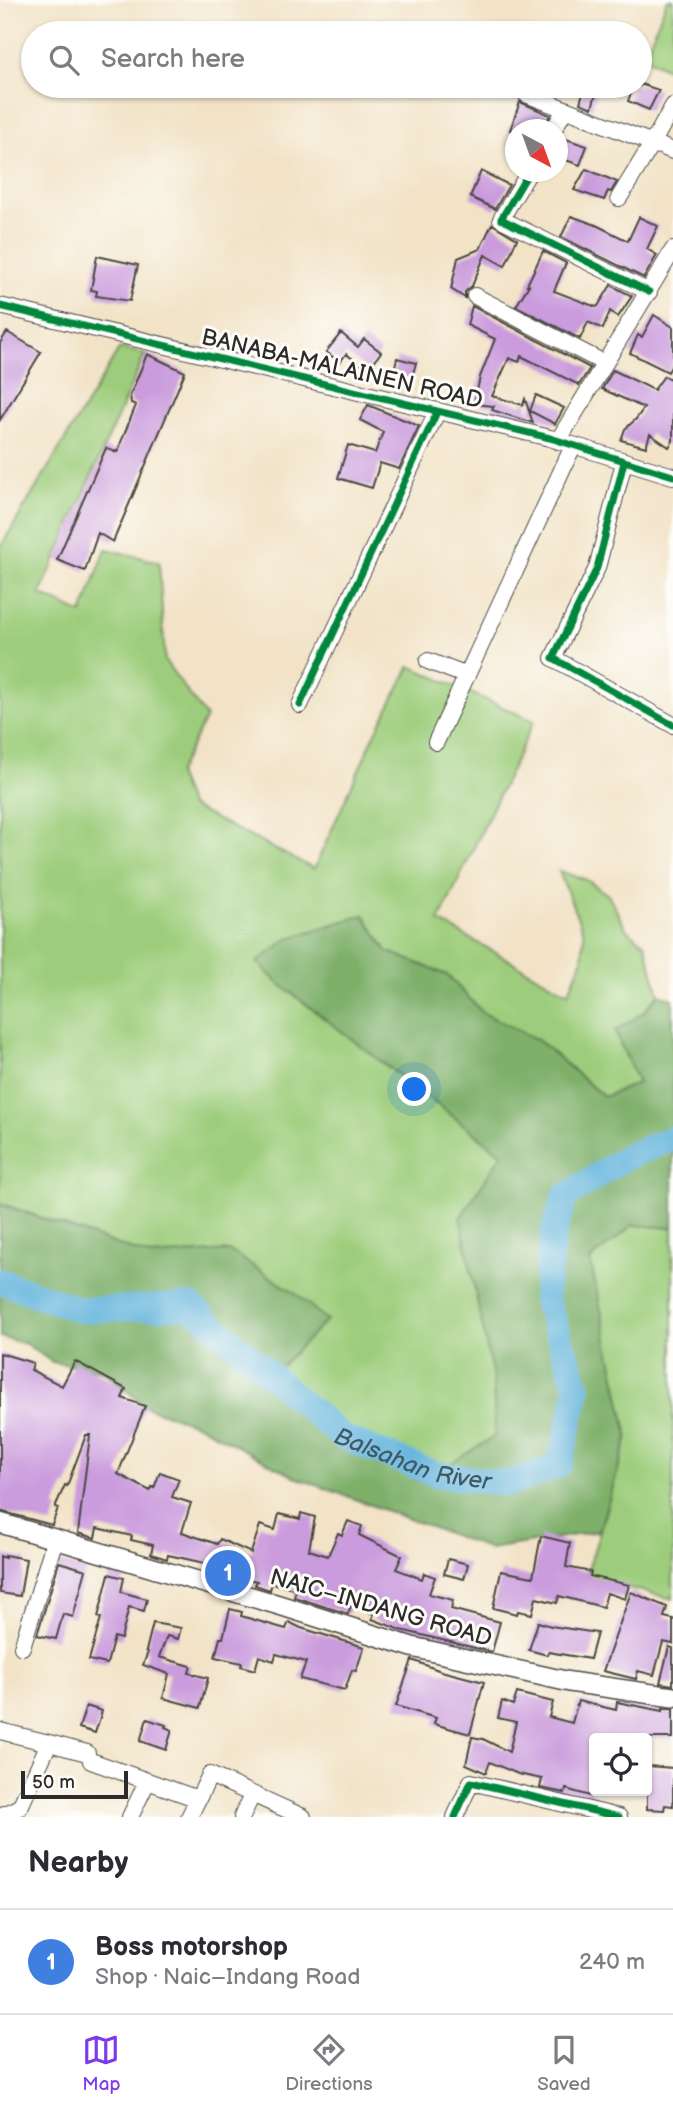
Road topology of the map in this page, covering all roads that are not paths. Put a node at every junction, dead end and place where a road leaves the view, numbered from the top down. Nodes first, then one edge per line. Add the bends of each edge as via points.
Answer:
1 (536, 98) edge
2 (673, 106) edge
3 (565, 110) junction
4 (560, 119) edge
5 (652, 144) junction
6 (673, 151) edge
7 (523, 182) edge
8 (618, 198) dead end
9 (673, 250) edge
10 (649, 292) junction
11 (475, 296) dead end
12 (3, 312) edge
13 (604, 363) junction
14 (437, 412) junction
15 (566, 444) junction
16 (624, 462) junction
17 (673, 476) edge
18 (428, 661) dead end
19 (467, 676) junction
20 (300, 705) dead end
21 (673, 725) edge
22 (436, 742) dead end
23 (0, 1523) edge
24 (55, 1539) junction
25 (22, 1647) dead end
26 (673, 1697) edge
27 (0, 1731) edge
28 (49, 1742) junction
29 (147, 1782) junction
30 (252, 1794) junction
31 (198, 1799) junction
32 (0, 1816) edge
33 (130, 1817) edge
34 (189, 1817) edge
35 (242, 1817) edge
36 (303, 1817) edge
37 (455, 1817) edge
38 (619, 1817) edge

1 - 3 street
2 - 5 street
3 - 4 street
3 - 5 street
5 - 6 street
5 - 8 street
7 - 10 street via 501,219
9 - 10 street
10 - 13 street
11 - 13 street
12 - 14 street, BANABA-MALAINEN ROAD
13 - 15 street
14 - 15 street, BANABA-MALAINEN ROAD
14 - 20 street
15 - 16 street, BANABA-MALAINEN ROAD
15 - 19 street
16 - 17 street, BANABA-MALAINEN ROAD
16 - 21 street via 597,568 553,658
18 - 19 street
19 - 22 street
23 - 24 main road, NAIC–INDANG ROAD
24 - 25 street
24 - 26 main road, NAIC–INDANG ROAD via 412,1647 570,1682
27 - 28 street
28 - 29 street
28 - 32 street via 20,1807
29 - 31 street
29 - 33 street
30 - 31 street via 210,1775
30 - 35 street
30 - 36 street
31 - 34 street
37 - 38 street via 471,1782

